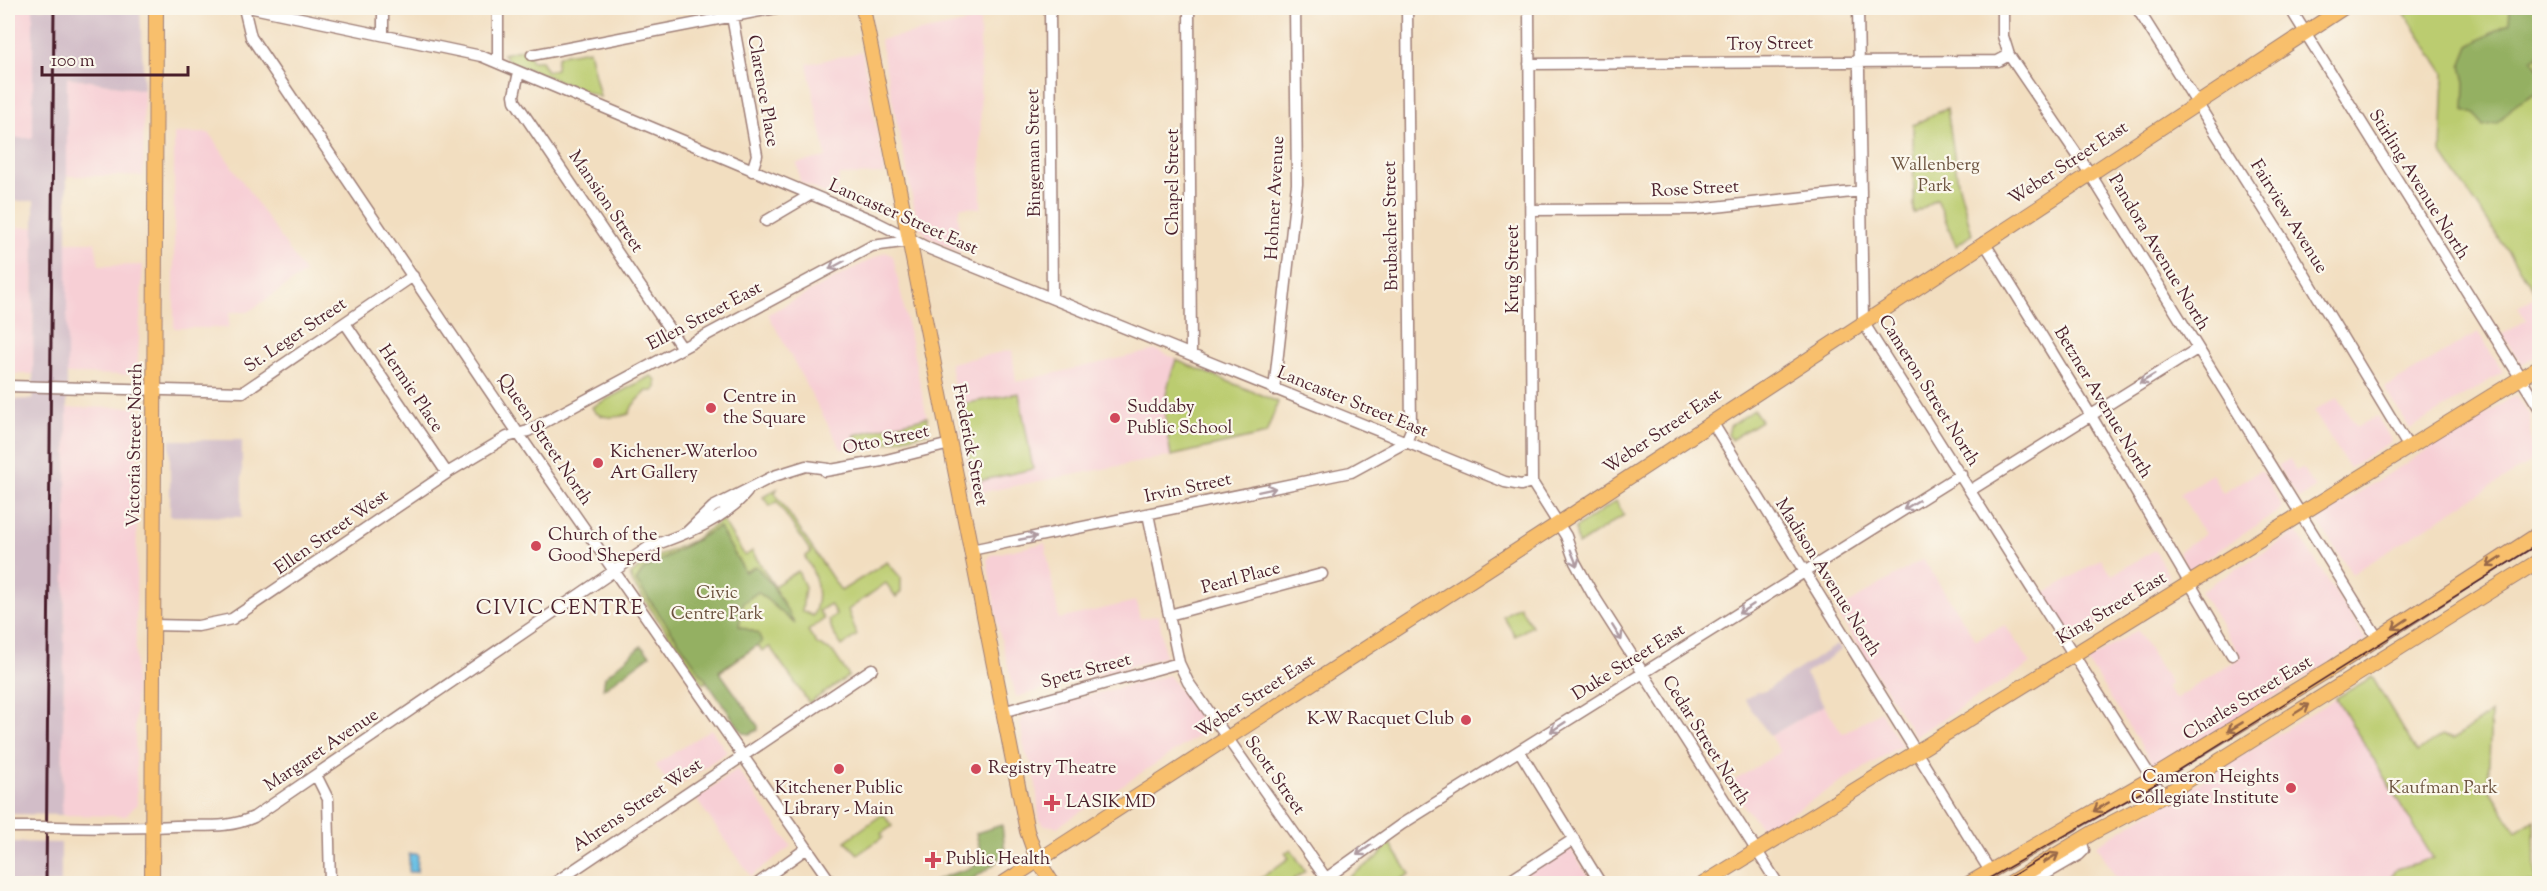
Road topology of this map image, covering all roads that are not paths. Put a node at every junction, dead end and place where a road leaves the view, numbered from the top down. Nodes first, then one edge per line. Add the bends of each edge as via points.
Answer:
1 (156, 8) edge
2 (244, 8) edge
3 (253, 8) edge
4 (383, 8) edge
5 (498, 8) edge
6 (776, 8) edge
7 (863, 8) edge
8 (1050, 8) edge
9 (1189, 8) edge
10 (1296, 8) edge
11 (1407, 8) edge
12 (1529, 8) edge
13 (1858, 8) edge
14 (2003, 8) edge
15 (2137, 8) edge
16 (2290, 8) edge
17 (2343, 8) edge
18 (732, 16) junction
19 (2306, 32) junction
20 (383, 34) junction
21 (532, 55) dead end
22 (2009, 55) junction
23 (1859, 61) junction
24 (498, 62) junction
25 (1529, 64) junction
26 (519, 72) junction
27 (2198, 102) junction
28 (752, 171) junction
29 (2089, 172) junction
30 (1861, 191) junction
31 (810, 195) junction
32 (1530, 210) junction
33 (872, 220) junction
34 (766, 221) dead end
35 (911, 240) junction
36 (1984, 242) junction
37 (872, 246) junction
38 (413, 276) junction
39 (1052, 297) junction
40 (345, 322) junction
41 (1863, 322) junction
42 (682, 348) junction
43 (2197, 349) junction
44 (1191, 355) junction
45 (2540, 366) edge
46 (2520, 379) junction
47 (8, 386) edge
48 (1274, 390) junction
49 (155, 391) junction
50 (2540, 409) edge
51 (2090, 414) junction
52 (1712, 422) junction
53 (518, 433) junction
54 (1406, 442) junction
55 (950, 444) junction
56 (2408, 446) junction
57 (447, 473) junction
58 (1961, 474) junction
59 (1532, 482) junction
60 (1971, 490) junction
61 (2299, 513) junction
62 (1148, 514) junction
63 (1558, 523) junction
64 (2540, 533) edge
65 (971, 550) junction
66 (2540, 560) edge
67 (614, 571) junction
68 (1803, 573) junction
69 (1322, 574) dead end
70 (2188, 583) junction
71 (1169, 615) junction
72 (153, 625) junction
73 (2378, 639) junction
74 (2074, 653) junction
75 (2232, 655) dead end
76 (1179, 663) junction
77 (872, 669) dead end
78 (1643, 673) junction
79 (1002, 712) junction
80 (1226, 738) junction
81 (1520, 752) junction
82 (1915, 752) junction
83 (742, 755) junction
84 (316, 775) junction
85 (2152, 778) junction
86 (2163, 796) junction
87 (8, 827) edge
88 (152, 829) junction
89 (1574, 838) junction
90 (2081, 840) junction
91 (807, 848) junction
92 (1756, 851) junction
93 (1037, 859) junction
94 (1990, 871) junction
95 (1325, 881) edge
96 (152, 884) edge
97 (330, 884) edge
98 (553, 884) edge
99 (757, 884) edge
100 (832, 884) edge
101 (1002, 884) edge
102 (1053, 884) edge
103 (1505, 884) edge
104 (1601, 884) edge
105 (1703, 884) edge
106 (1778, 884) edge
107 (1968, 884) edge
108 (2008, 884) edge
109 (2029, 884) edge

1 - 49 main road, Victoria Street North
2 - 38 street, Queen Street North via 251,37
3 - 20 street, Lancaster Street East
4 - 20 street
5 - 24 street
6 - 18 street
7 - 35 main road, Frederick Street
8 - 39 street, Bingeman Street
9 - 44 street, Chapel Street
10 - 48 street, Hohner Avenue via 1297,184
11 - 54 street, Brubacher Street via 1411,430
12 - 25 street, Krug Street
13 - 23 street, Cameron Street North
14 - 22 street, Pandora Avenue North via 2003,36
15 - 27 street, Fairview Avenue
16 - 19 street, Stirling Avenue North
17 - 19 main road, Weber Street East
18 - 21 street
18 - 28 street, Clarence Place via 758,154
19 - 27 main road, Weber Street East
19 - 46 street, Stirling Avenue North
20 - 24 street, Lancaster Street East
22 - 23 street, Troy Street via 1998,61
22 - 29 street, Pandora Avenue North
23 - 25 street, Troy Street
23 - 30 street, Cameron Street North
24 - 26 street, Lancaster Street East
25 - 32 street, Krug Street
26 - 28 street, Lancaster Street East
26 - 42 street, Mansion Street via 515,101
27 - 29 main road, Weber Street East
27 - 56 street, Fairview Avenue
28 - 31 street, Lancaster Street East
29 - 36 main road, Weber Street East
29 - 43 street, Pandora Avenue North
30 - 32 street, Rose Street via 1696,208
30 - 41 street, Cameron Street North
31 - 33 street, Lancaster Street East
31 - 34 street
32 - 59 street, Krug Street
33 - 35 street, Lancaster Street East
33 - 37 street via 878,236
35 - 37 street, Ellen Street East
35 - 39 street, Lancaster Street East
35 - 55 main road, Frederick Street
36 - 41 main road, Weber Street East
36 - 51 street, Betzner Avenue North
37 -> 42 street, Ellen Street East
38 - 40 street, St. Leger Street
38 - 53 street, Queen Street North
39 - 44 street, Lancaster Street East
40 - 49 street, St. Leger Street via 243,392
40 - 57 street, Hermie Place
41 - 52 main road, Weber Street East
41 - 58 street, Cameron Street North
42 - 53 street, Ellen Street East
43 -> 51 street
43 - 61 street, Pandora Avenue North
44 - 48 street, Lancaster Street East
45 - 46 main road, King Street East
46 - 50 street, Stirling Avenue North
46 - 56 main road, King Street East
47 - 49 street, St. Leger Street
48 - 54 street, Lancaster Street East
49 - 72 main road, Victoria Street North
51 - 60 street
51 - 70 street, Betzner Avenue North
52 - 63 main road, Weber Street East
52 - 68 street, Madison Avenue North
53 - 57 street, Ellen Street West
53 - 67 street, Queen Street North
54 - 59 street, Lancaster Street East via 1505,482
62 -> 54 street, Irvin Street via 1351,472
55 - 65 main road, Frederick Street
55 - 67 street, Otto Street via 882,461 829,469 806,466 774,476 713,507 687,531 649,547
56 - 61 main road, King Street East
57 - 72 street, Ellen Street West via 232,619 198,626
58 - 60 street, Cameron Street North
58 -> 68 street, Duke Street East
59 - 63 street
60 - 74 street, Cameron Street North
61 - 70 main road, King Street East
61 - 73 street, Pandora Avenue North
65 -> 62 street, Irvin Street
62 - 71 street, Scott Street
63 -> 78 street, Cedar Street North via 1592,593
63 - 80 main road, Weber Street East
64 -> 73 main road, Charles Street East
65 - 79 main road, Frederick Street
86 -> 66 main road, Charles Street East
67 - 83 street, Queen Street North
67 - 84 street, Margaret Avenue
68 -> 78 street, Duke Street East
68 - 82 street, Madison Avenue North
69 - 71 street, Pearl Place
70 - 74 main road, King Street East
70 - 75 street, Betzner Avenue North
71 - 76 street, Scott Street
72 - 88 main road, Victoria Street North
73 -> 85 main road, Charles Street East
74 - 82 main road, King Street East
74 - 85 street, Cameron Street North
76 - 79 street, Spetz Street
76 - 80 street, Scott Street
77 - 83 street, Ahrens Street West
78 -> 81 street, Duke Street East
78 - 92 street, Cedar Street North
79 - 93 main road, Frederick Street via 1027,831
80 - 93 main road, Weber Street East
80 - 95 street, Scott Street
81 - 89 street
81 -> 95 street, Duke Street East via 1402,824
82 - 92 main road, King Street East
82 - 94 street, Madison Avenue North
83 - 91 street, Queen Street North
83 - 98 street, Ahrens Street West
84 - 88 street, Margaret Avenue via 239,824
84 - 97 street via 325,790 329,809
85 - 86 street, Cameron Street North
85 -> 94 main road, Charles Street East
86 - 90 main road, Charles Street East
87 - 88 street, Margaret Avenue, bridge
88 - 96 main road, Victoria Street North
89 - 103 street
89 - 104 street
108 -> 90 main road, Charles Street East
90 - 109 street via 2084,850 2079,855
91 - 99 street
91 - 100 street, Queen Street North
92 - 105 main road, King Street East
92 - 106 street, Cedar Street North
93 - 101 main road, Weber Street East
93 - 102 main road, Frederick Street
94 - 107 main road, Charles Street East

